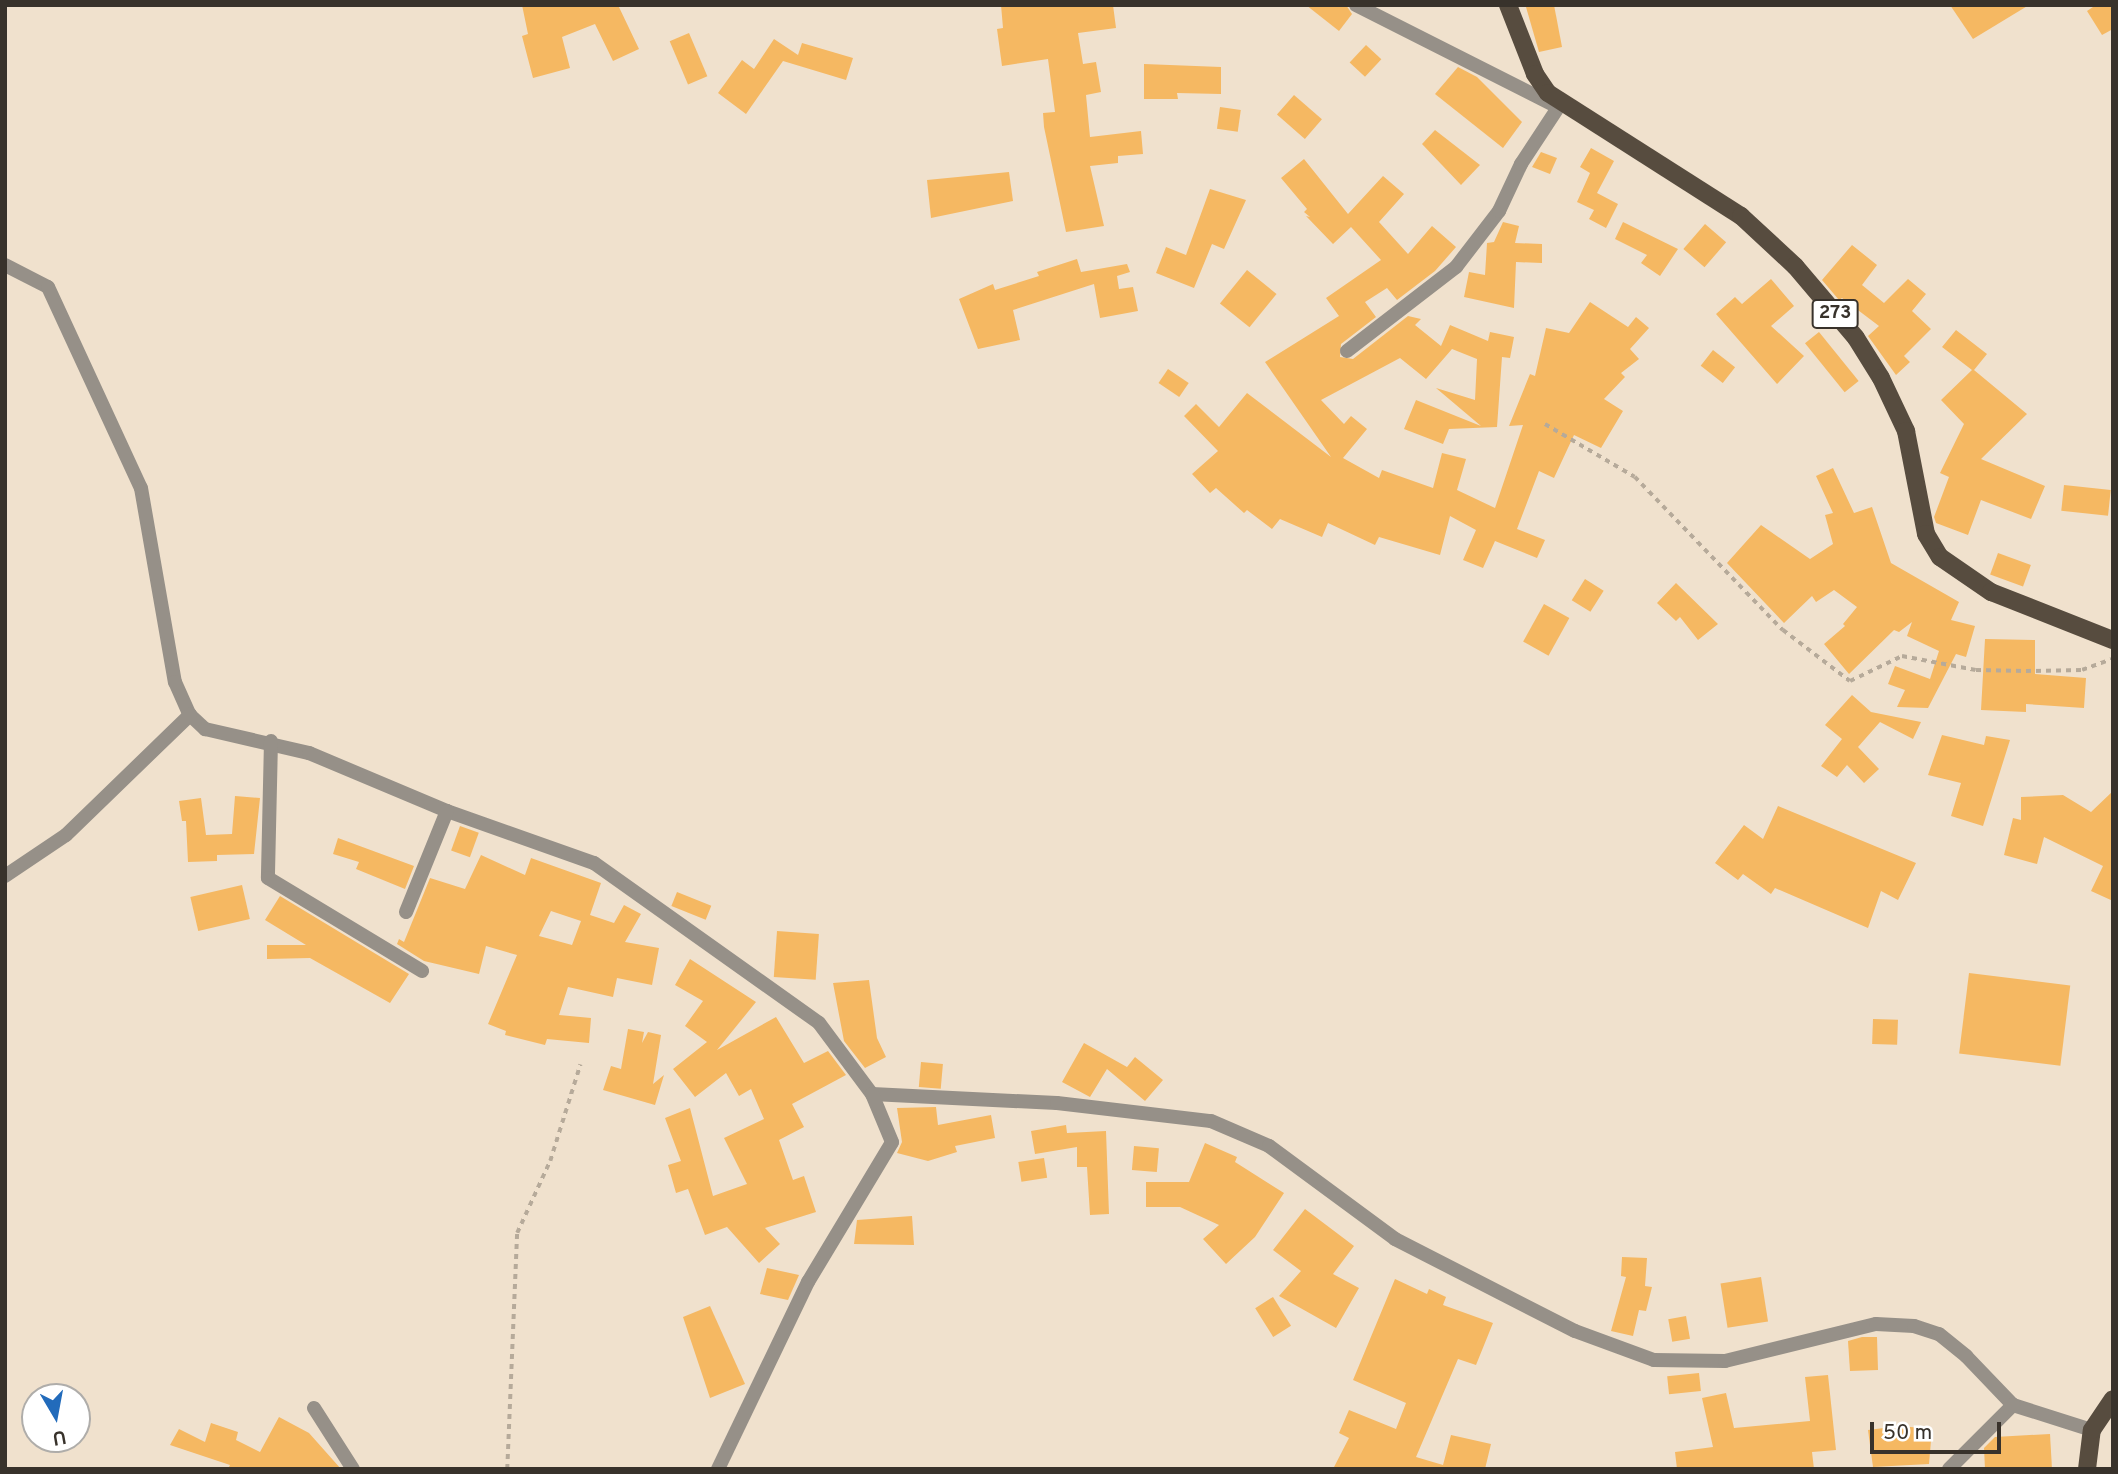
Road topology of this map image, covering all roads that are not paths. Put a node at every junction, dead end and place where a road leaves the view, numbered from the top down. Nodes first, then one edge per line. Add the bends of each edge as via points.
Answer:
1 (1356, 5) edge
2 (1508, 5) edge
3 (1560, 105) junction
4 (5, 265) edge
5 (1348, 351) dead end
6 (2113, 640) edge
7 (190, 715) junction
8 (271, 741) junction
9 (447, 811) junction
10 (5, 876) edge
11 (406, 912) dead end
12 (422, 971) dead end
13 (872, 1094) junction
14 (2113, 1399) edge
15 (2013, 1405) junction
16 (314, 1408) dead end
17 (2092, 1430) junction
18 (353, 1469) edge
19 (718, 1469) edge
20 (1949, 1469) edge
21 (2087, 1469) edge

1 - 3 street
2 - 3 main road, 273 via 1535,74
3 - 5 street via 1521,164 1499,211 1456,267
3 - 6 main road, 273 via 1730,208 1810,283 1881,378 1906,431 1926,534 1940,557 1992,592
4 - 7 street via 48,287 141,488 174,682
7 - 8 street via 213,731
7 - 10 street via 66,835
8 - 9 street via 334,762
8 - 12 street via 268,878
9 - 11 street
9 - 13 street via 555,846 628,885 819,1024
13 - 15 street via 1057,1102 1210,1121 1269,1146 1395,1239 1575,1331 1654,1360 1725,1361 1876,1324 1914,1326 1939,1334 1957,1348
13 - 19 street via 892,1142 808,1282
14 - 17 main road
15 - 17 street
15 - 20 street
16 - 18 street
17 - 21 main road

